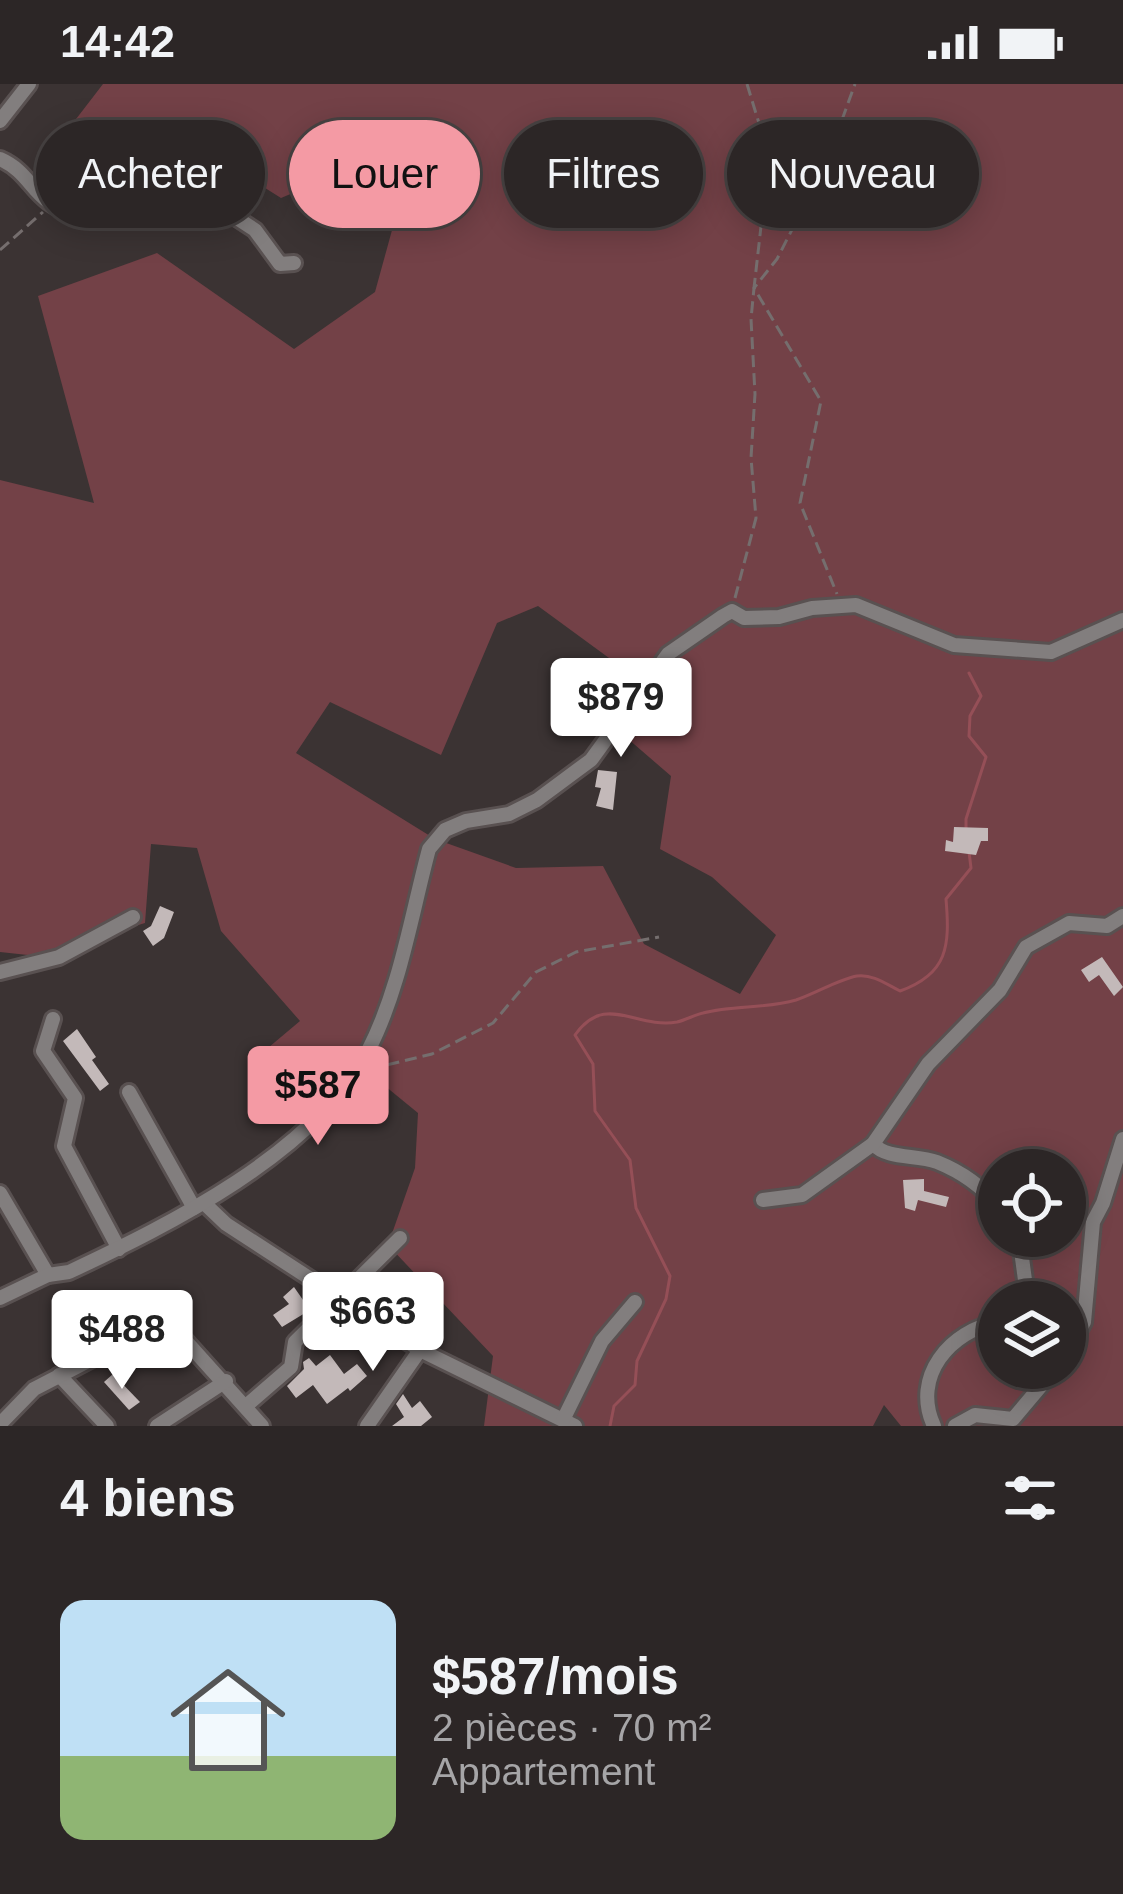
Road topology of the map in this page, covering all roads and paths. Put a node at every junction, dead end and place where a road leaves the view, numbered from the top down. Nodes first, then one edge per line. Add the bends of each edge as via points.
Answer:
1 (29, 84) edge
2 (747, 84) edge
3 (855, 84) edge
4 (0, 121) edge
5 (0, 159) edge
6 (36, 189) edge
7 (36, 218) edge
8 (252, 228) edge
9 (0, 250) edge
10 (294, 263) dead end
11 (754, 288) junction
12 (842, 607) junction
13 (732, 611) junction
14 (1123, 620) edge
15 (1123, 916) edge
16 (134, 917) dead end
17 (659, 937) dead end
18 (0, 973) edge
19 (53, 1019) dead end
20 (355, 1073) junction
21 (129, 1092) dead end
22 (1123, 1139) edge
23 (873, 1144) junction
24 (978, 1184) edge
25 (0, 1193) edge
26 (763, 1200) dead end
27 (199, 1206) junction
28 (400, 1238) dead end
29 (119, 1249) junction
30 (49, 1275) junction
31 (0, 1298) edge
32 (342, 1298) junction
33 (1086, 1300) edge
34 (634, 1302) dead end
35 (978, 1325) edge
36 (420, 1349) junction
37 (59, 1375) junction
38 (226, 1381) junction
39 (1038, 1389) edge
40 (246, 1406) junction
41 (569, 1423) edge
42 (0, 1424) edge
43 (107, 1426) edge
44 (157, 1426) edge
45 (262, 1426) edge
46 (368, 1426) edge
47 (934, 1426) edge
48 (955, 1426) edge

1 - 4 street
2 - 11 path via 769,157
3 - 11 path via 827,161
5 - 6 street
7 - 9 path
8 - 10 street via 280,264
11 - 12 path via 821,401 800,503
11 - 13 path via 756,518
12 - 13 street via 778,616
12 - 14 street via 856,604 954,645 1051,652
13 - 20 street via 668,654 591,760 538,800 466,820 428,849 391,999
15 - 23 street via 1107,926 1069,923 1026,947
16 - 18 street via 59,957
17 - 20 path via 575,952 536,972 493,1023 432,1054
19 - 29 street via 44,1051 75,1098 64,1146
20 - 27 street via 314,1120
21 - 27 street
22 - 33 street via 1093,1222
23 - 24 street
23 - 26 street via 802,1195
25 - 30 street
27 - 29 street
27 - 32 street
28 - 32 street
29 - 30 street
30 - 31 street
32 - 36 street
32 - 40 street via 295,1342 292,1367
34 - 41 street via 602,1341
35 - 47 street via 945,1350 925,1384
36 - 41 street
36 - 46 street
37 - 38 street via 166,1318
37 - 42 street
37 - 43 street
38 - 40 street
38 - 44 street
39 - 48 street via 1013,1419 975,1415
40 - 45 street

